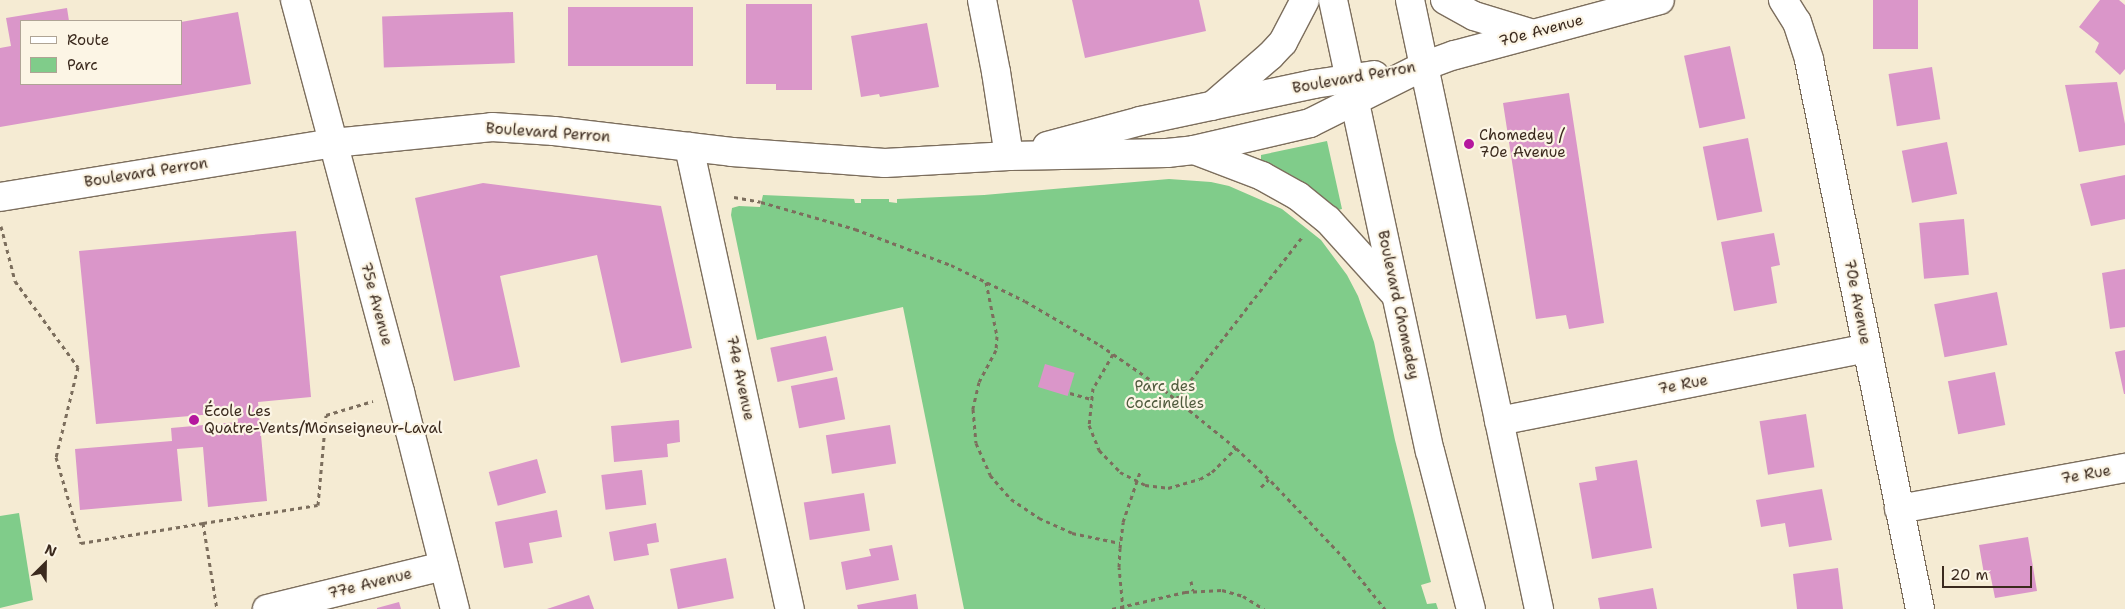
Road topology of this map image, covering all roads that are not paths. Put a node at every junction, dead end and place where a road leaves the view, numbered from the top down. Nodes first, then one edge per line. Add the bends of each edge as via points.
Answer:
1 (295, 0) edge
2 (982, 0) edge
3 (1305, 0) edge
4 (1333, 0) edge
5 (1410, 0) edge
6 (1445, 0) edge
7 (1660, 0) edge
8 (1783, 0) edge
9 (1530, 34) junction
10 (1424, 66) junction
11 (1352, 90) junction
12 (1212, 106) junction
13 (333, 143) junction
14 (689, 147) junction
15 (1194, 150) junction
16 (1009, 156) junction
17 (0, 197) edge
18 (1396, 295) junction
19 (1866, 348) junction
20 (1499, 421) junction
21 (2125, 468) edge
22 (1899, 509) junction
23 (444, 566) junction
24 (267, 609) edge
25 (455, 609) edge
26 (790, 609) edge
27 (1471, 609) edge
28 (1539, 609) edge
29 (1920, 609) edge

1 - 13 street, 75e Avenue
2 - 16 street
3 - 12 street via 1283,42
4 - 11 street, Boulevard Chomedey
5 - 10 street
6 - 9 street via 1474,16
7 - 9 street, 70e Avenue
8 - 19 street, 70e Avenue via 1797,22 1809,60
9 - 10 street, 70e Avenue via 1465,51
10 - 11 street, Boulevard Perron
10 - 20 street
11 - 12 street, Boulevard Perron
11 - 15 street, Boulevard Perron via 1310,123
11 - 18 street, Boulevard Chomedey
12 - 16 street, Boulevard Perron via 1140,121
13 - 14 street, Boulevard Perron via 492,127
13 - 17 street, Boulevard Perron
13 - 23 street, 75e Avenue
14 - 16 street, Boulevard Perron via 885,163
14 - 26 street, 74e Avenue
15 - 16 street, Boulevard Perron via 1145,155
15 - 18 street via 1262,176 1298,196 1328,220
18 - 27 street, Boulevard Chomedey via 1430,451
19 - 20 street, 7e Rue
19 - 22 street, 70e Avenue
20 - 28 street
21 - 22 street, 7e Rue
22 - 29 street, 70e Avenue
23 - 24 street, 77e Avenue
23 - 25 street, 75e Avenue

